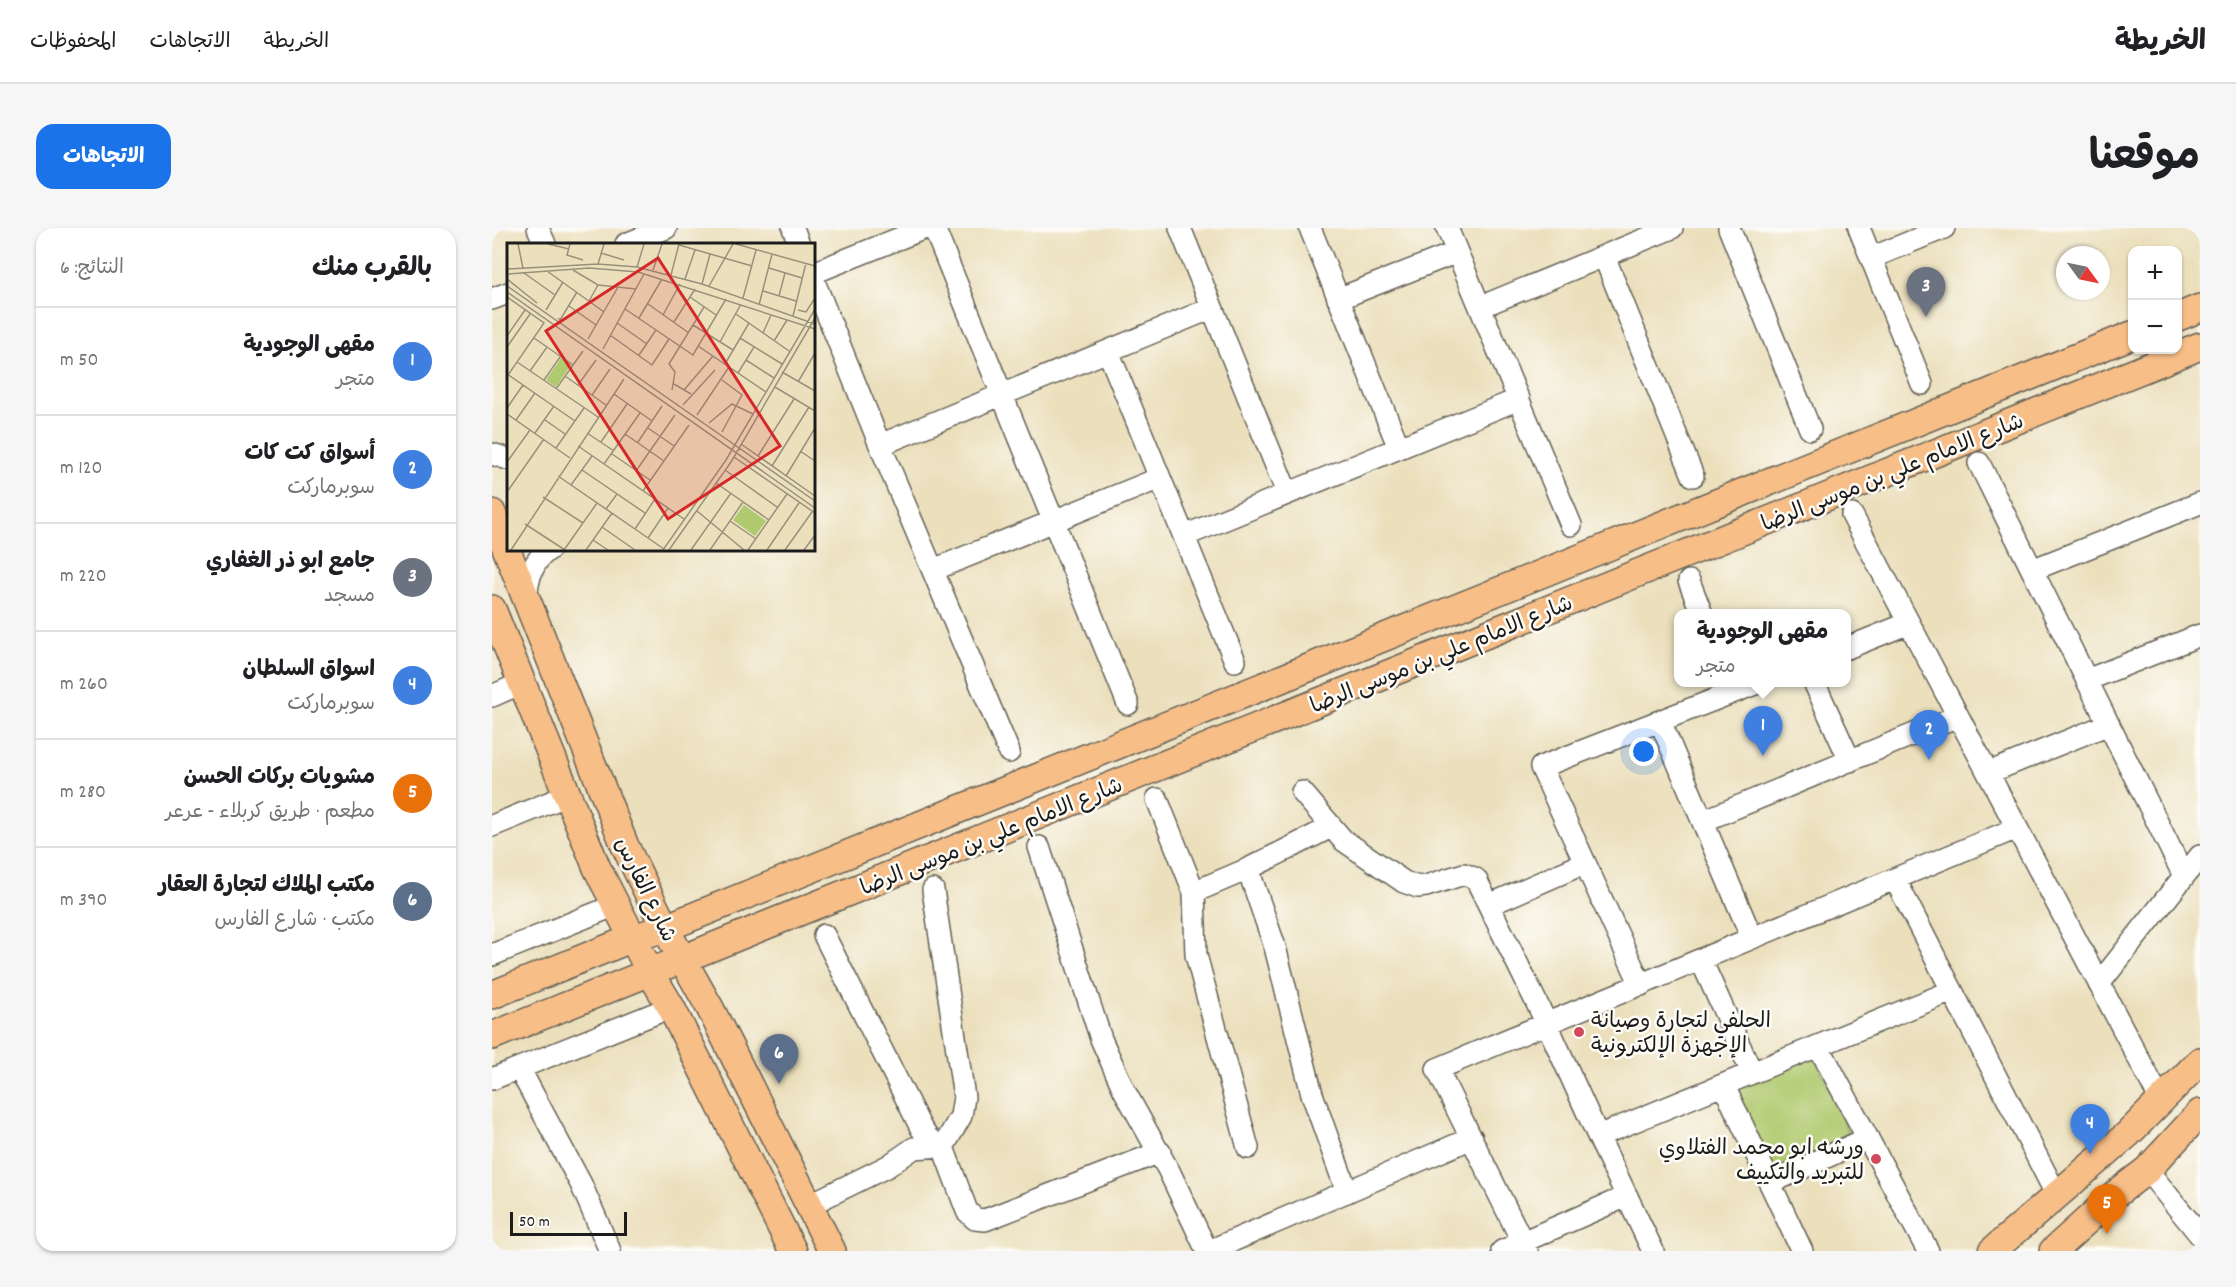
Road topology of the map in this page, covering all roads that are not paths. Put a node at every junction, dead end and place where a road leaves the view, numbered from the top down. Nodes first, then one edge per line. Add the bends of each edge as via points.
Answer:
1 (538, 228) edge
2 (666, 228) edge
3 (793, 228) edge
4 (925, 228) edge
5 (934, 228) edge
6 (1179, 228) edge
7 (1310, 228) edge
8 (1447, 228) edge
9 (1672, 228) edge
10 (1729, 228) edge
11 (1859, 228) edge
12 (1944, 228) edge
13 (545, 243) edge
14 (628, 243) edge
15 (799, 243) edge
16 (1457, 252) junction
17 (1604, 256) junction
18 (1871, 258) junction
19 (814, 273) edge
20 (814, 281) edge
21 (507, 293) edge
22 (492, 299) edge
23 (1338, 299) junction
24 (1480, 307) junction
25 (1212, 308) junction
26 (2200, 308) edge
27 (2182, 315) edge
28 (2128, 337) edge
29 (2200, 346) edge
30 (1108, 351) junction
31 (1922, 384) dead end
32 (1002, 395) junction
33 (1519, 399) junction
34 (1810, 429) dead end
35 (880, 445) junction
36 (1399, 448) junction
37 (492, 454) edge
38 (507, 459) edge
39 (1979, 463) dead end
40 (1693, 476) dead end
41 (1160, 478) junction
42 (1287, 493) junction
43 (2200, 503) edge
44 (492, 513) edge
45 (1851, 515) dead end
46 (1054, 521) junction
47 (1571, 525) dead end
48 (1184, 536) junction
49 (549, 550) edge
50 (933, 570) junction
51 (2032, 570) junction
52 (1689, 581) dead end
53 (526, 599) junction
54 (492, 609) edge
55 (1700, 609) edge
56 (1909, 623) junction
57 (2200, 635) edge
58 (1851, 646) edge
59 (1235, 661) dead end
60 (2087, 680) junction
61 (522, 684) junction
62 (1733, 687) edge
63 (1816, 687) edge
64 (492, 696) edge
65 (1128, 704) dead end
66 (1958, 716) junction
67 (1660, 721) junction
68 (2109, 724) junction
69 (1009, 752) dead end
70 (1850, 761) junction
71 (1988, 773) junction
72 (1302, 792) dead end
73 (568, 795) junction
74 (1157, 799) dead end
75 (1703, 821) junction
76 (492, 826) edge
77 (1330, 827) junction
78 (2017, 828) junction
79 (1039, 847) dead end
80 (2200, 856) edge
81 (1585, 863) junction
82 (1248, 869) junction
83 (2184, 876) junction
84 (1895, 879) junction
85 (933, 890) dead end
86 (1194, 892) junction
87 (751, 893) junction
88 (616, 904) junction
89 (1489, 905) junction
90 (764, 927) junction
91 (664, 928) junction
92 (824, 935) dead end
93 (633, 938) junction
94 (1752, 938) junction
95 (492, 955) edge
96 (683, 960) junction
97 (1701, 960) junction
98 (650, 972) junction
99 (2099, 984) junction
100 (1641, 985) junction
101 (1952, 991) junction
102 (492, 995) edge
103 (671, 1007) junction
104 (1547, 1023) junction
105 (492, 1036) edge
106 (1819, 1047) junction
107 (2200, 1060) edge
108 (519, 1068) junction
109 (1752, 1073) junction
110 (492, 1079) edge
111 (1724, 1086) junction
112 (2161, 1101) junction
113 (2200, 1113) edge
114 (1598, 1136) junction
115 (1472, 1138) junction
116 (1868, 1138) junction
117 (941, 1146) junction
118 (1248, 1148) dead end
119 (1160, 1152) junction
120 (2148, 1170) junction
121 (1770, 1183) junction
122 (1347, 1192) junction
123 (1627, 1196) junction
124 (2057, 1196) junction
125 (809, 1205) junction
126 (2200, 1235) edge
127 (1251, 1243) edge
128 (1525, 1246) edge
129 (610, 1251) edge
130 (793, 1251) edge
131 (832, 1251) edge
132 (1208, 1251) edge
133 (1502, 1251) edge
134 (1653, 1251) edge
135 (1802, 1251) edge
136 (1928, 1251) edge
137 (1992, 1251) edge
138 (2053, 1251) edge

1 - 13 street
2 - 14 street
3 - 15 street
4 - 19 street
5 - 32 street
6 - 25 street
7 - 23 street
8 - 16 street
9 - 17 street
10 - 34 street
11 - 18 street
12 - 18 street
16 - 23 street
16 - 24 street
17 - 24 street
17 - 40 street
18 - 31 street
20 - 35 street
21 - 22 street
23 - 36 street
24 - 33 street
25 - 30 street
25 - 42 street
26 - 27 main road
28 - 87 main road, شارع الامام علي بن موسى الرضا
29 - 90 main road, شارع الامام علي بن موسى الرضا
30 - 32 street
30 - 41 street
32 - 35 street
32 - 46 street
33 - 36 street
33 - 47 street
35 - 50 street
36 - 42 street
37 - 38 street
39 - 51 street
41 - 46 street
41 - 48 street
42 - 48 street
43 - 51 street
44 - 53 main road, شارع الفارس
45 - 56 street
46 - 50 street
46 - 65 street
48 - 59 street
49 - 53 street via 534,566
50 - 69 street
51 - 60 street
52 - 55 street
53 - 91 main road, شارع الفارس via 625,846
54 - 61 main road, شارع الفارس
56 - 58 street
56 - 66 street
57 - 60 street
60 - 68 street
61 - 64 street
61 - 73 main road, شارع الفارس
62 - 67 street
63 - 70 street
66 - 70 street
66 - 71 street
67 - 75 street
67 - 81 street via 1541,767
68 - 71 street
68 - 83 street
70 - 75 street
71 - 78 street
72 - 77 street
73 - 76 street
73 - 88 main road, شارع الفارس
74 - 86 street
75 - 94 street
77 - 82 street
77 - 89 street via 1356,850 1411,885 1426,886 1459,874 1473,877
78 - 84 street
78 - 99 street
79 - 119 street via 1097,1031 1124,1090
80 - 83 street
81 - 89 street
81 - 100 street
82 - 86 street
82 - 122 street via 1275,947 1312,1094
83 - 99 street
84 - 94 street
84 - 101 street
85 - 117 street via 964,1097 957,1126
86 - 118 street via 1196,955
87 - 90 main road
87 - 91 main road, شارع الامام علي بن موسى الرضا
88 - 93 main road, شارع الفارس
88 - 95 street
89 - 104 street
90 - 96 main road, شارع الامام علي بن موسى الرضا
91 - 93 main road, شارع الامام علي بن موسى الرضا
91 - 96 main road, شارع الفارس
92 - 117 street via 921,1128
93 - 98 main road, شارع الفارس
93 - 102 main road
94 - 97 street
96 - 98 main road, شارع الامام علي بن موسى الرضا
96 - 125 main road, شارع الفارس
97 - 100 street
97 - 109 street
98 - 103 main road, شارع الفارس
98 - 105 main road
99 - 112 street
100 - 104 street
101 - 106 street
101 - 124 street
103 - 108 street
103 - 130 main road, شارع الفارس
104 - 114 street
104 - 115 street via 1437,1069
106 - 109 street
106 - 116 street
107 - 112 main road
108 - 110 street
108 - 129 street
109 - 111 street
111 - 114 street
111 - 121 street
112 - 124 main road
113 - 120 main road
114 - 123 street
115 - 122 street
115 - 128 street
116 - 121 street
116 - 136 street
117 - 119 street via 967,1211 980,1220
117 - 125 street via 914,1148 888,1166
119 - 132 street
120 - 126 street
120 - 138 main road
121 - 135 street
122 - 127 street
123 - 128 street
123 - 134 street
124 - 137 main road
125 - 131 main road, شارع الفارس
127 - 132 street
128 - 133 street

